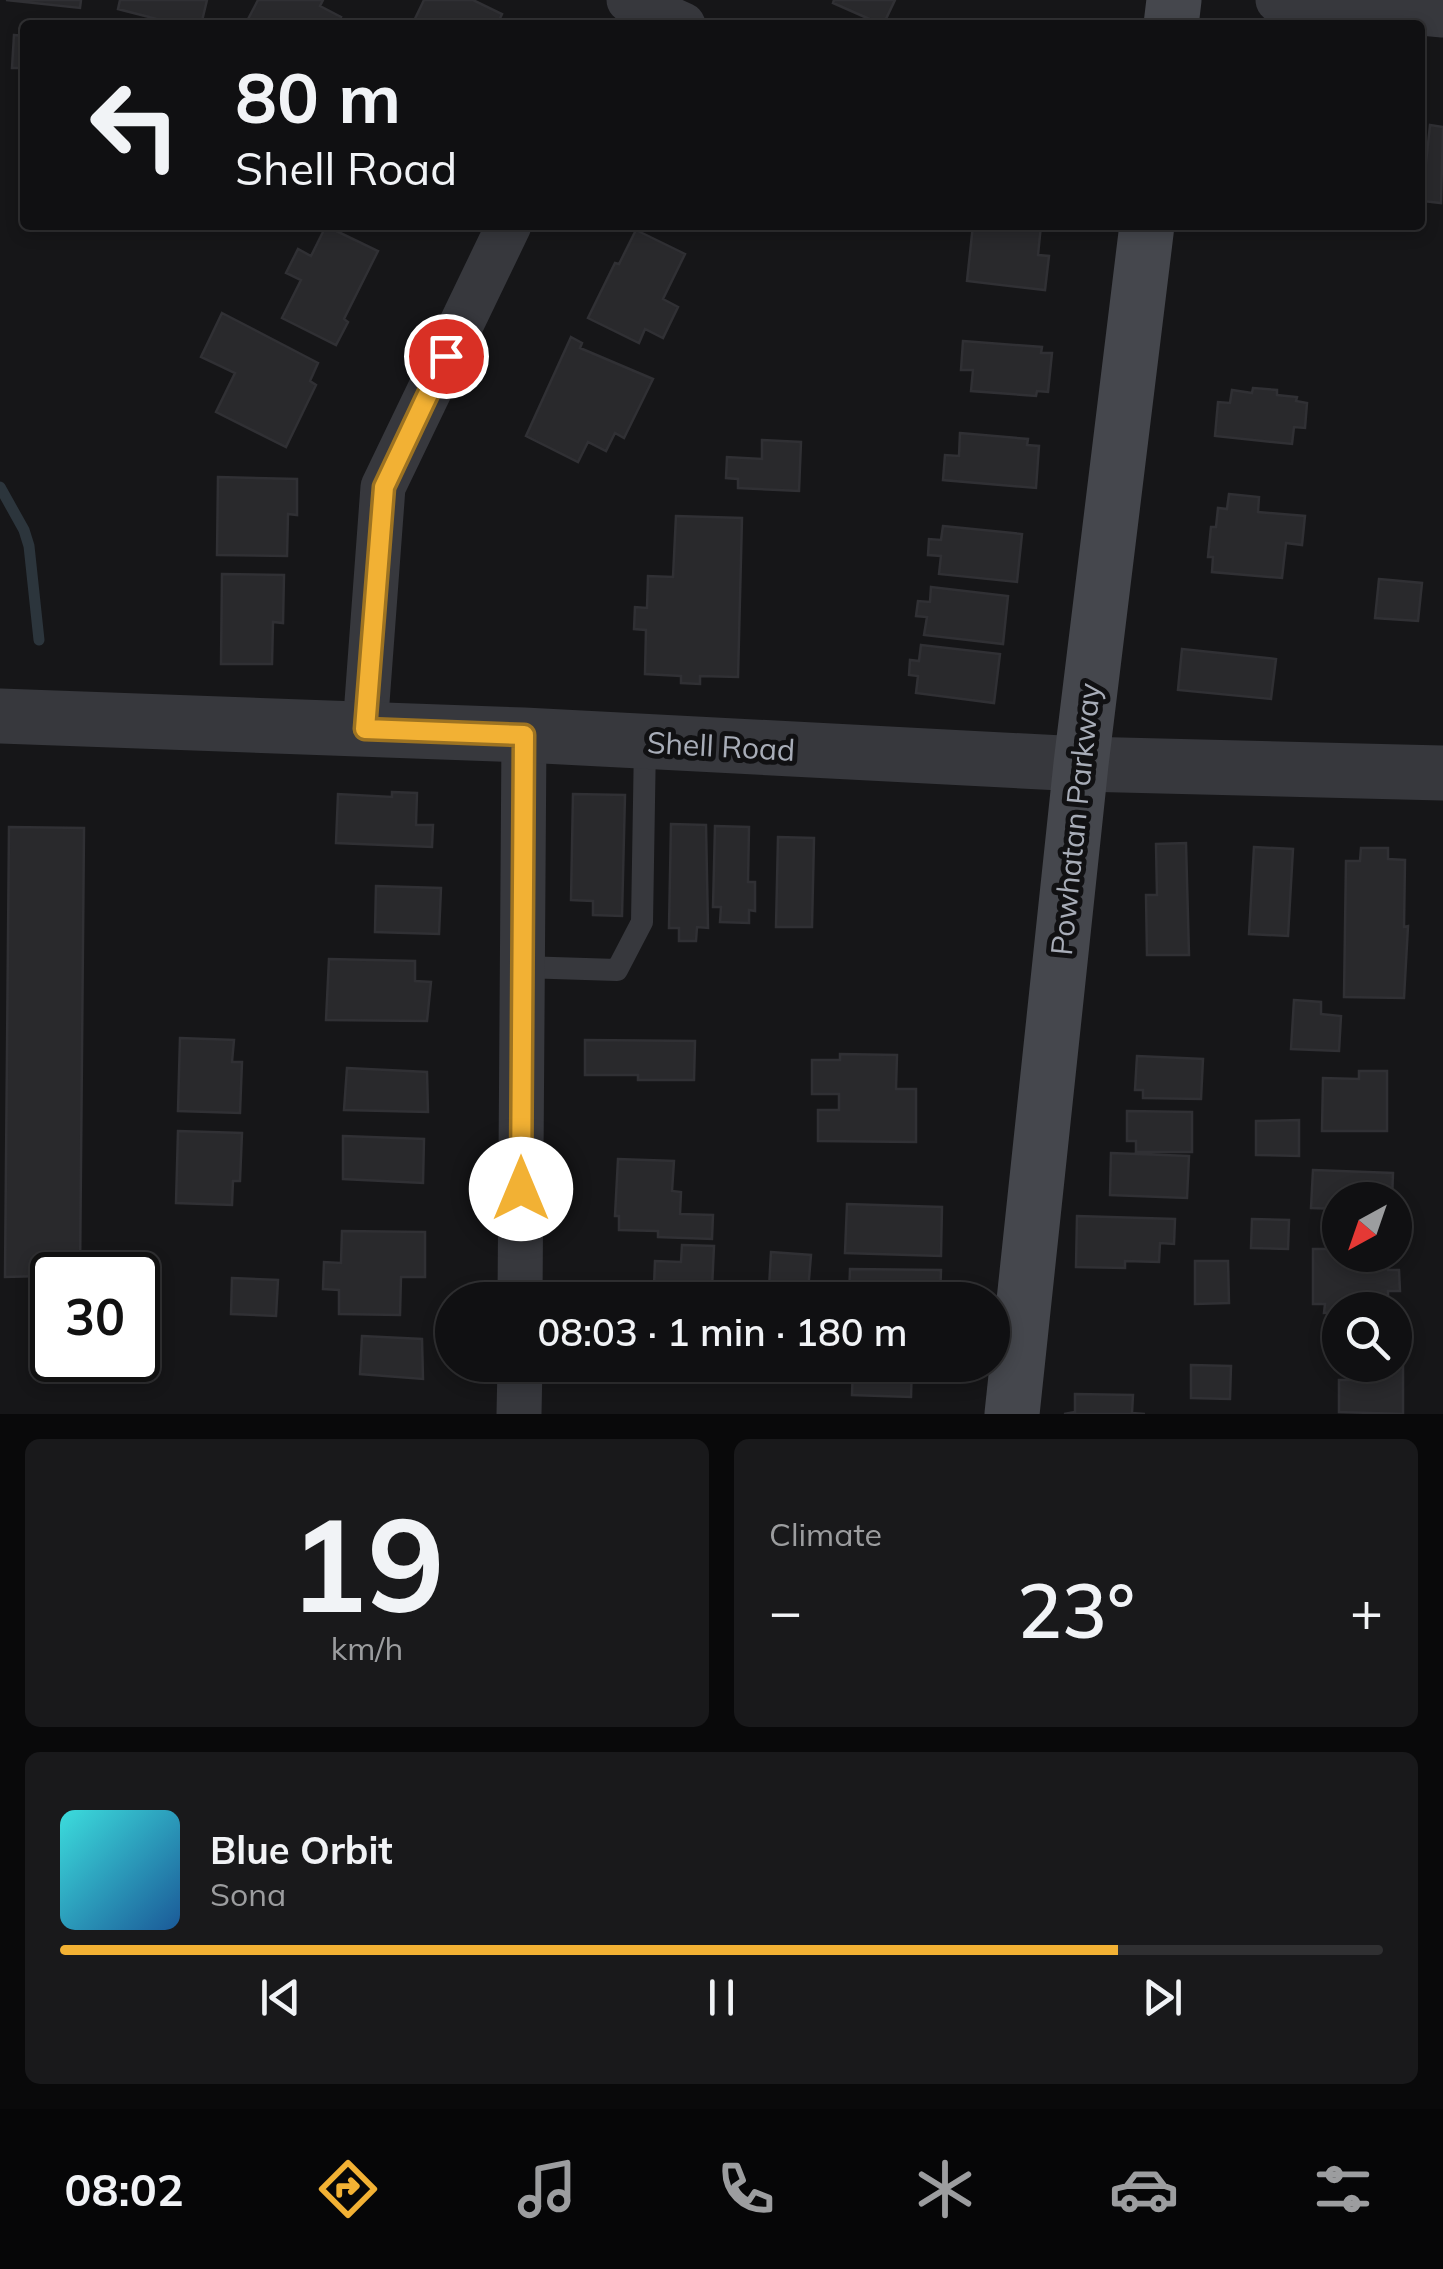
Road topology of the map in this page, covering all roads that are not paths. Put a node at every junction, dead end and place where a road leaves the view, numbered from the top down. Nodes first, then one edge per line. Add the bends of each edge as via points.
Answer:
1 (630, 0) edge
2 (1278, 0) edge
3 (1443, 15) edge
4 (673, 20) edge
5 (507, 230) edge
6 (1146, 230) edge
7 (0, 716) edge
8 (365, 729) junction
9 (524, 735) junction
10 (645, 742) junction
11 (1080, 764) junction
12 (1443, 773) edge
13 (522, 967) junction
14 (520, 1282) edge
15 (520, 1382) edge
16 (519, 1414) edge
17 (1012, 1414) edge

1 - 4 street
2 - 3 street
5 - 8 street via 384,487
6 - 11 main road, Powhatan Parkway
7 - 8 street, Shell Road
8 - 9 street, Shell Road
9 - 10 street, Shell Road
9 - 13 street
10 - 11 street, Shell Road
10 - 13 lane via 642,922 618,970
11 - 12 street, Shell Road
11 - 17 main road, Powhatan Parkway
13 - 14 street
15 - 16 street

